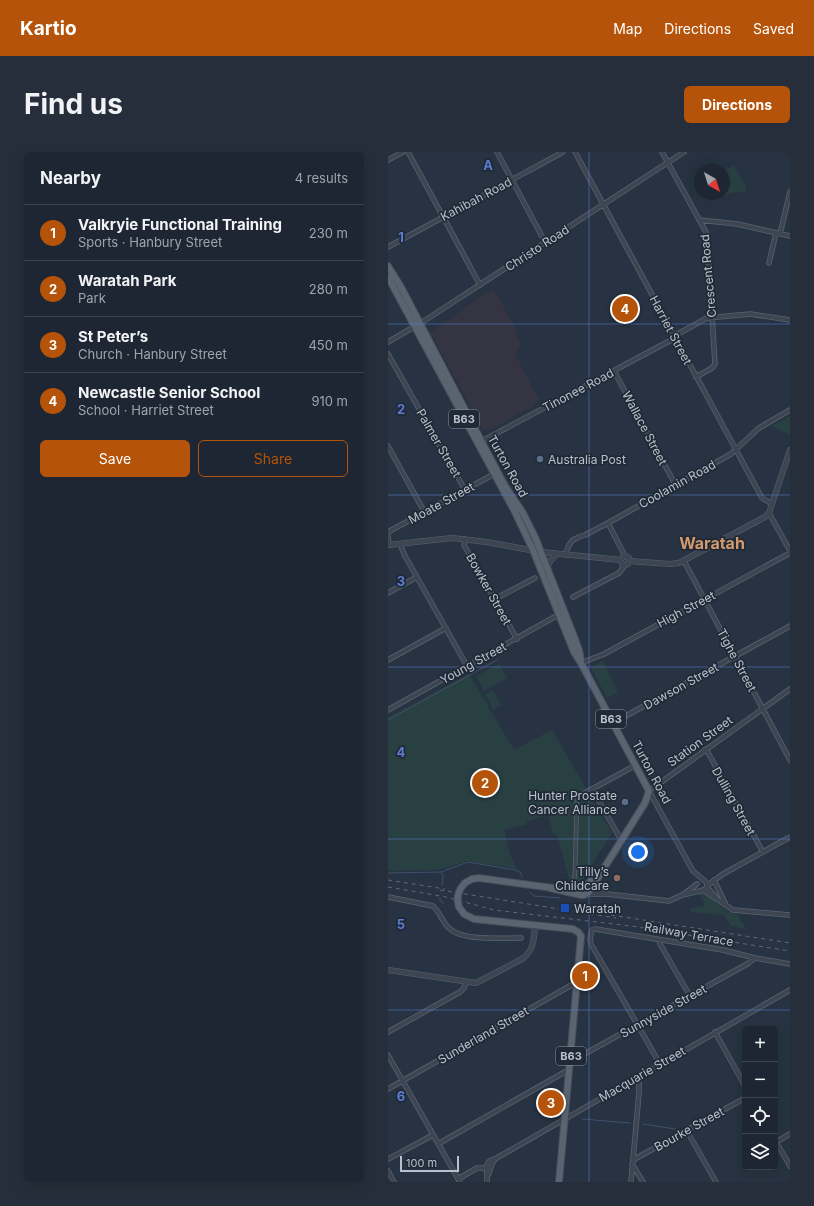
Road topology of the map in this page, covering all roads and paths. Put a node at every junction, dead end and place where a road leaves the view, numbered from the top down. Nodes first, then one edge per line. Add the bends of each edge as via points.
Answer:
1 (403, 152) edge
2 (408, 152) edge
3 (497, 152) edge
4 (563, 152) edge
5 (575, 152) edge
6 (662, 152) edge
7 (684, 152) edge
8 (388, 160) edge
9 (668, 162) junction
10 (512, 180) junction
11 (790, 192) edge
12 (603, 204) junction
13 (443, 217) junction
14 (699, 220) junction
15 (778, 233) junction
16 (790, 236) edge
17 (545, 242) junction
18 (388, 247) edge
19 (769, 263) dead end
20 (388, 266) edge
21 (388, 277) edge
22 (480, 285) junction
23 (712, 317) junction
24 (790, 320) edge
25 (417, 325) junction
26 (675, 337) junction
27 (388, 341) edge
28 (388, 354) edge
29 (614, 371) junction
30 (696, 377) junction
31 (790, 410) edge
32 (482, 441) junction
33 (388, 446) edge
34 (736, 450) junction
35 (790, 450) edge
36 (494, 474) junction
37 (675, 484) junction
38 (465, 490) junction
39 (772, 504) junction
40 (425, 513) junction
41 (767, 515) junction
42 (608, 523) junction
43 (388, 532) edge
44 (388, 536) edge
45 (465, 539) junction
46 (401, 544) junction
47 (389, 545) edge
48 (533, 550) junction
49 (541, 552) junction
50 (790, 552) edge
51 (558, 554) junction
52 (565, 555) junction
53 (625, 556) junction
54 (629, 561) junction
55 (684, 561) junction
56 (623, 563) junction
57 (547, 567) junction
58 (417, 577) junction
59 (535, 578) dead end
60 (388, 593) edge
61 (573, 597) dead end
62 (495, 599) junction
63 (705, 599) junction
64 (558, 615) junction
65 (790, 626) edge
66 (446, 628) junction
67 (517, 639) junction
68 (735, 656) junction
69 (388, 660) edge
70 (581, 663) junction
71 (467, 666) junction
72 (790, 689) edge
73 (763, 708) junction
74 (388, 710) edge
75 (613, 723) junction
76 (706, 749) junction
77 (789, 757) edge
78 (636, 765) junction
79 (592, 789) junction
80 (649, 791) junction
81 (583, 794) dead end
82 (577, 798) dead end
83 (790, 837) edge
84 (621, 840) junction
85 (763, 852) junction
86 (693, 870) junction
87 (723, 874) junction
88 (704, 880) junction
89 (714, 880) junction
90 (574, 881) dead end
91 (697, 883) junction
92 (707, 886) junction
93 (592, 888) junction
94 (702, 890) junction
95 (573, 891) junction
96 (586, 894) junction
97 (607, 894) junction
98 (682, 895) junction
99 (388, 897) edge
100 (717, 899) junction
101 (729, 908) junction
102 (790, 915) edge
103 (535, 926) junction
104 (521, 938) dead end
105 (659, 940) junction
106 (755, 958) junction
107 (790, 964) edge
108 (388, 970) edge
109 (466, 982) junction
110 (577, 982) junction
111 (790, 990) edge
112 (690, 996) junction
113 (639, 1025) junction
114 (388, 1032) edge
115 (715, 1032) junction
116 (388, 1055) edge
117 (660, 1064) junction
118 (570, 1066) junction
119 (639, 1076) junction
120 (402, 1081) junction
121 (742, 1081) edge
122 (388, 1089) edge
123 (742, 1100) edge
124 (565, 1119) junction
125 (687, 1131) junction
126 (790, 1134) edge
127 (433, 1135) junction
128 (778, 1140) edge
129 (438, 1144) junction
130 (778, 1145) edge
131 (388, 1159) edge
132 (633, 1162) junction
133 (790, 1166) edge
134 (488, 1168) junction
135 (388, 1172) edge
136 (459, 1180) edge
137 (487, 1180) edge
138 (394, 1182) edge
139 (559, 1182) edge
140 (631, 1182) edge
141 (643, 1182) edge
142 (716, 1182) edge

1 - 8 street
2 - 13 street
3 - 10 street
4 - 10 street, Kahibah Road
5 - 12 street, Harriet Street
6 - 9 street, Crescent Road
7 - 9 street, Christo Road
9 - 12 street, Christo Road
9 - 14 street, Crescent Road
10 - 13 street, Kahibah Road
10 - 17 street
11 - 15 street
12 - 17 street, Christo Road
12 - 26 street, Harriet Street
13 - 18 street, Kahibah Road
13 - 22 street
14 - 15 street via 737,224
14 - 23 street, Crescent Road via 706,234
15 - 16 street
15 - 19 street
17 - 22 street, Christo Road
20 - 25 main road, Turton Road / B63
21 - 25 main road, Turton Road / B63
22 - 25 street, Christo Road
23 - 24 street via 750,314
23 - 26 street, Tinonee Road
23 - 30 street, Crescent Road via 715,364
25 - 27 street, Christo Road
25 - 32 main road, Turton Road / B63
25 - 36 main road, Turton Road / B63
26 - 29 street, Tinonee Road
26 - 30 street, Harriet Street
28 - 38 street, Palmer Street
29 - 32 street, Tinonee Road
29 - 37 street, Wallace Street
30 - 34 street, Harriet Street
31 - 34 street, Coolamin Road via 759,428
32 - 49 main road, Turton Road / B63 via 523,513
33 - 40 street
34 - 37 street, Coolamin Road
34 - 39 street, Harriet Street via 762,498
35 - 39 street
36 - 38 street, Moate Street
36 - 48 main road, Turton Road / B63
37 - 42 street, Coolamin Road
38 - 40 street, Moate Street
39 - 41 street
40 - 43 street, Moate Street
41 - 50 street
41 - 55 street
42 - 52 street, Coolamin Road via 573,540
42 - 53 street
44 - 47 street
45 - 46 street via 452,538
45 - 48 street
45 - 62 street, Bowker Street via 464,544
46 - 47 street
46 - 58 street
48 - 49 street
48 - 64 main road, Turton Road / B63
49 - 51 street
49 - 57 main road, Turton Road / B63
50 - 63 street, High Street
51 - 52 street
51 - 57 street
52 - 56 street
53 - 54 street
53 - 56 street via 622,558
54 - 55 street via 670,564
54 - 56 street via 628,564
55 - 63 street, Tighe Street
56 - 61 street via 619,573
57 - 70 main road, Turton Road / B63 via 579,650
58 - 60 street
58 - 66 street
59 - 62 street
62 - 67 street, Bowker Street
63 - 68 street, Tighe Street
63 - 70 street, High Street via 604,654
64 - 67 street, Young Street
64 - 70 main road, Turton Road / B63
65 - 68 street, Dawson Street
66 - 69 street
66 - 71 street
67 - 71 street, Young Street
68 - 73 street, Tighe Street
68 - 75 street, Dawson Street
70 - 75 main road, Turton Road / B63
71 - 74 street, Young Street
72 - 73 street, Station Street
73 - 76 street, Station Street
73 - 77 street, Tighe Street
75 - 78 main road, Turton Road / B63
76 - 80 street, Station Street
76 - 85 street, Dulling Street
78 - 79 street
78 - 80 main road, Turton Road / B63
79 - 81 street
79 - 84 street
80 - 84 main road via 645,804
80 - 86 street, Turton Road
82 - 90 street
83 - 85 street
84 - 93 main road
84 - 95 main road via 591,882
85 - 87 street
86 - 88 street, Turton Road
86 - 91 street, Turton Road
87 - 88 street
87 - 89 street
88 - 91 street
88 - 92 street
89 - 92 street
89 - 101 street
91 - 94 street via 698,888
91 - 98 street
92 - 94 street
92 - 100 street
93 - 95 main road
93 - 96 main road
93 - 97 street
94 - 98 street
94 - 100 street
95 - 96 main road, B63
95 - 103 main road, B63, bridge via 479,878 464,883 460,889 459,907 464,914 474,919
96 - 97 street
97 - 98 street via 668,901
99 - 104 street via 432,906 448,927 460,935
100 - 101 street
101 - 102 street
103 - 109 street via 532,947 524,957 478,982
103 - 110 main road, B63 via 571,929 578,932 582,939
105 - 106 street, Railway Terrace
105 - 112 street
105 - 113 street, Railway Terrace via 596,929 590,933 592,944
106 - 107 street, Railway Terrace
106 - 112 street, Sunnyside Street
108 - 109 street
109 - 114 street via 460,992
110 - 118 main road, B63
110 - 120 street, Sunderland Street
111 - 115 street, Macquarie Street
112 - 113 street, Sunnyside Street
113 - 117 street
113 - 118 street, Sunnyside Street
115 - 117 street, Macquarie Street
115 - 121 street
116 - 120 street
117 - 119 street, Macquarie Street
118 - 124 main road, B63
118 - 129 street, Sunnyside Street
119 - 124 street, Macquarie Street
119 - 132 street
120 - 122 street, Sunderland Street
120 - 127 street
123 - 125 street, Bourke Street
124 - 134 street, Macquarie Street via 488,1162
124 - 139 main road, B63
125 - 132 street, Bourke Street
125 - 142 street
126 - 128 street
127 - 129 street
127 - 131 street
129 - 136 street
130 - 133 street
132 - 140 street
132 - 141 street
134 - 136 street, Macquarie Street via 477,1168
134 - 137 street via 490,1174
135 - 138 street

